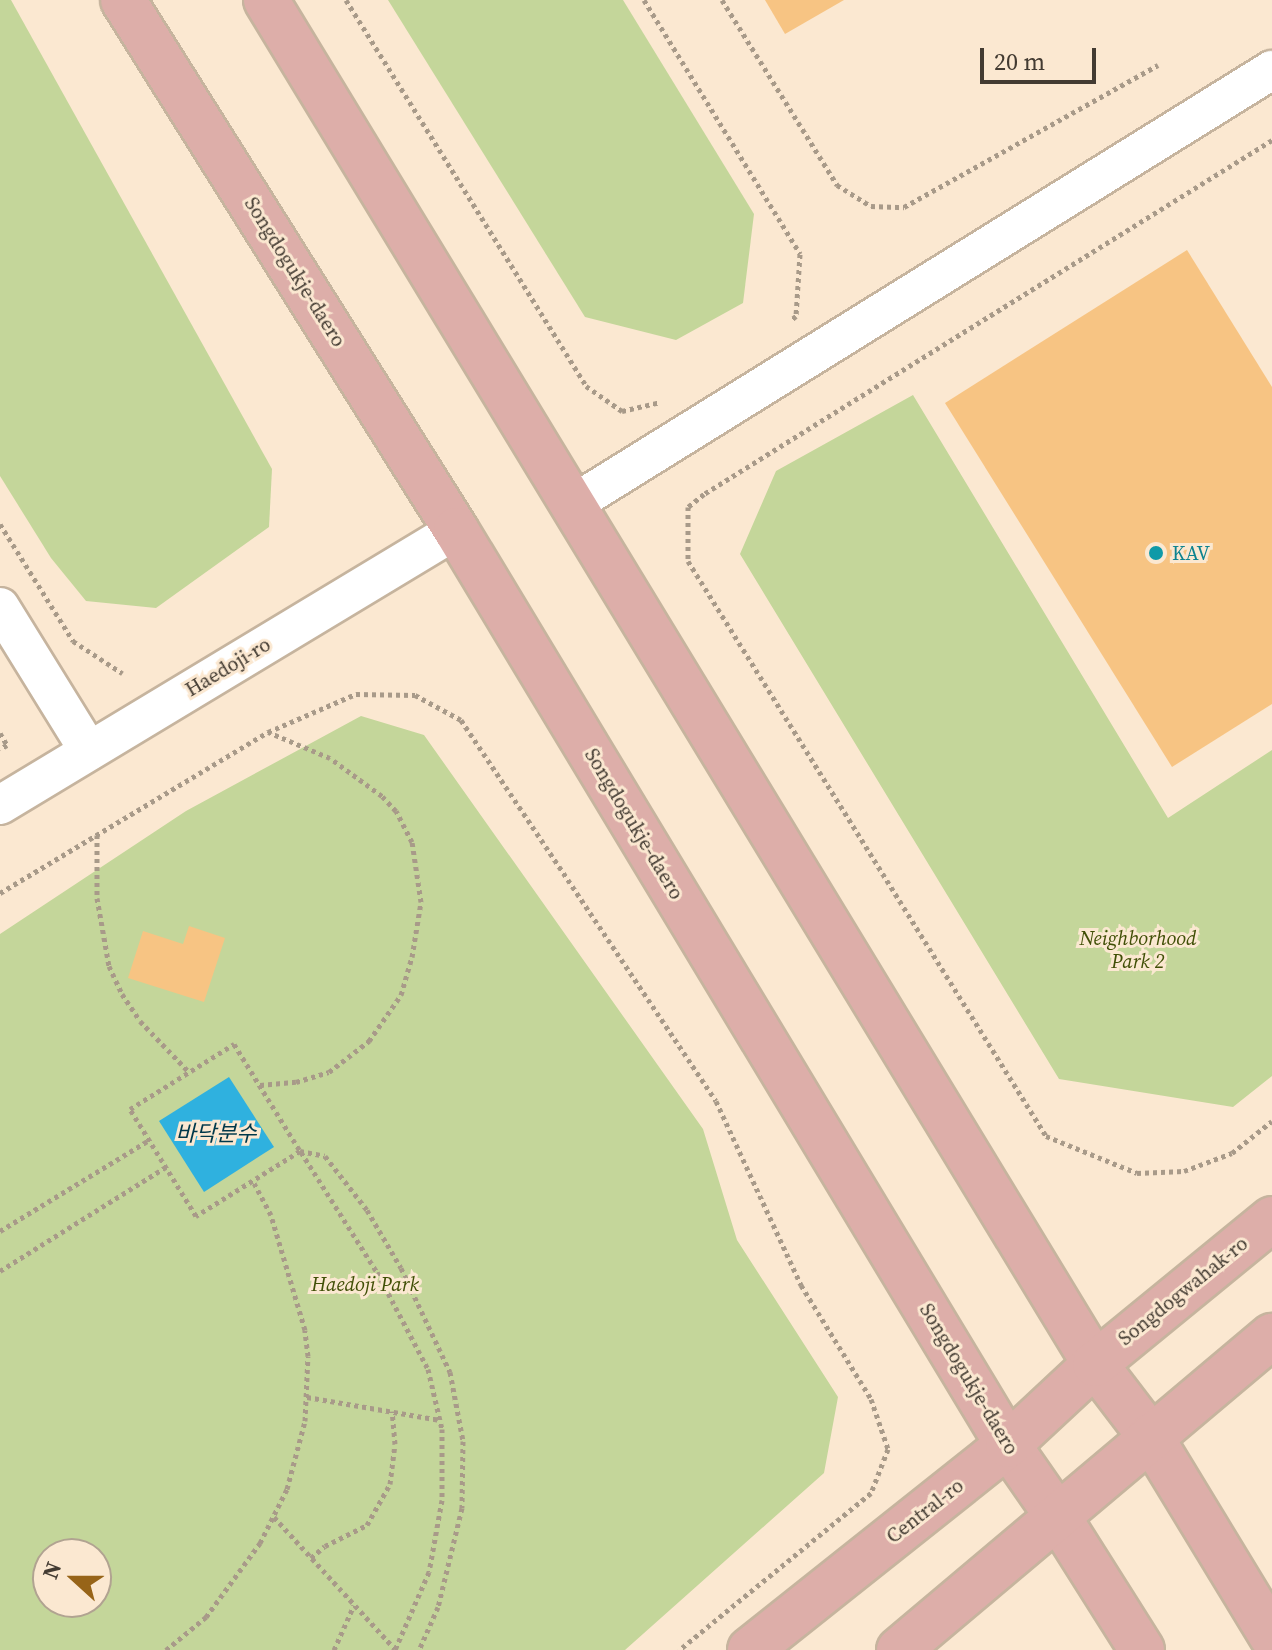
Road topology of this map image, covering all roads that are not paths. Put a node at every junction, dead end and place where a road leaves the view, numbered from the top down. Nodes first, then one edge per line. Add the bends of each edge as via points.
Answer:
1 (123, 0) edge
2 (266, 0) edge
3 (1272, 70) edge
4 (573, 504) junction
5 (456, 530) junction
6 (0, 607) edge
7 (89, 751) junction
8 (0, 805) edge
9 (1272, 1219) edge
10 (1272, 1336) edge
11 (1095, 1364) junction
12 (1150, 1436) junction
13 (1008, 1445) junction
14 (1058, 1517) junction
15 (1272, 1637) edge
16 (750, 1650) edge
17 (899, 1650) edge
18 (1142, 1650) edge

1 - 5 main road, Songdogukje-daero
2 - 4 main road
3 - 4 street
4 - 11 main road
5 - 7 street, Haedoji-ro
5 - 13 main road, Songdogukje-daero
6 - 7 street
7 - 8 street, Haedoji-ro
9 - 11 main road, Songdogwahak-ro
10 - 12 main road
11 - 12 main road
11 - 13 main road, Central-ro
12 - 14 main road
12 - 15 main road
13 - 14 main road, Songdogukje-daero
13 - 16 main road, Central-ro
14 - 17 main road
14 - 18 main road, Songdogukje-daero

